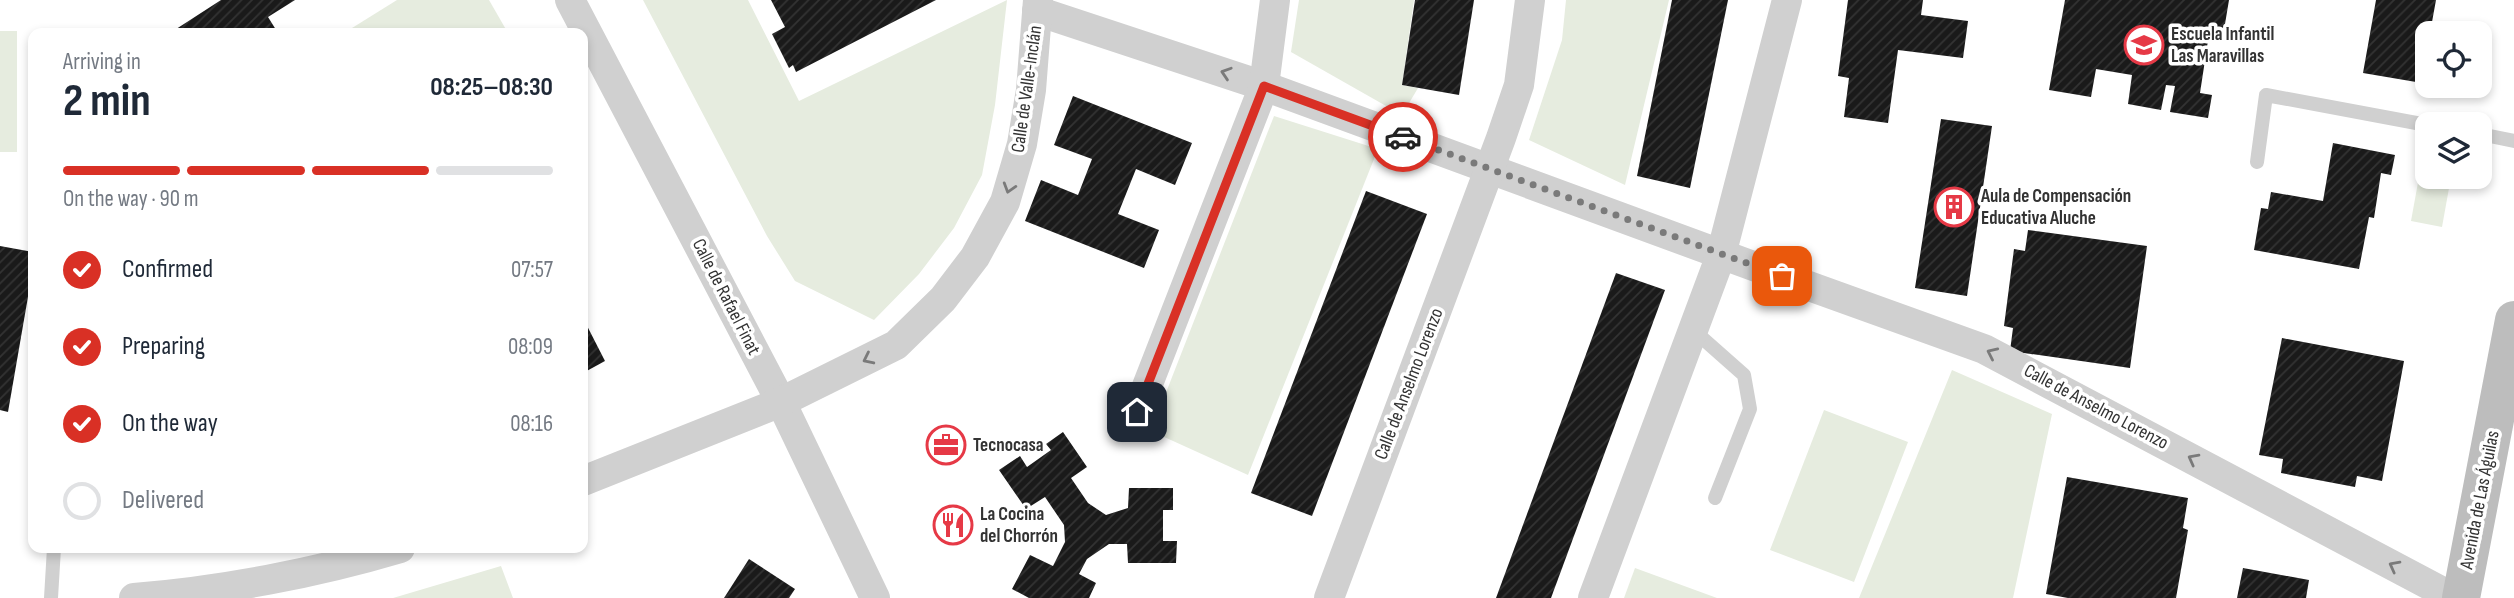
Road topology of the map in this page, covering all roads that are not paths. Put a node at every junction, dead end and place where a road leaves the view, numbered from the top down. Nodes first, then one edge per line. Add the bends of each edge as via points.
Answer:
1 (570, 0) edge
2 (1275, 0) edge
3 (1530, 0) edge
4 (1787, 0) edge
5 (1038, 6) edge
6 (585, 28) edge
7 (588, 34) edge
8 (1264, 86) junction
9 (2415, 123) edge
10 (2492, 136) edge
11 (2514, 141) edge
12 (2257, 162) dead end
13 (1490, 169) junction
14 (1721, 254) junction
15 (2514, 320) edge
16 (1692, 329) junction
17 (781, 402) junction
18 (1137, 412) dead end
19 (588, 479) edge
20 (1715, 498) dead end
21 (54, 553) edge
22 (383, 553) edge
23 (257, 589) edge
24 (51, 598) edge
25 (134, 598) edge
26 (875, 598) edge
27 (1329, 598) edge
28 (1593, 598) edge
29 (2454, 598) edge
30 (2462, 598) edge

1 - 6 street, Calle de Rafael Finat
2 - 8 street
3 - 13 street, Calle de Anselmo Lorenzo via 1519,85
4 - 14 street
8 -> 5 street, Calle de Anselmo Lorenzo
5 -> 17 street, Calle de Valle-Inclán via 1022,144 1005,202 975,257 943,299 896,345
7 - 17 street, Calle de Rafael Finat
8 - 13 street, Calle de Anselmo Lorenzo
8 - 18 street
9 - 12 lane via 2266,95
10 - 11 lane
13 - 14 street, Calle de Anselmo Lorenzo
13 - 27 street, Calle de Anselmo Lorenzo
14 - 16 street
29 -> 14 street, Calle de Anselmo Lorenzo via 1984,349
15 - 30 street, Avenida de Las Águilas
16 - 20 lane via 1744,375 1750,409
16 - 28 street
17 - 19 street, Calle de Valle-Inclán
17 - 26 street, Calle de Rafael Finat
21 - 24 lane
22 - 23 street
23 - 25 street

